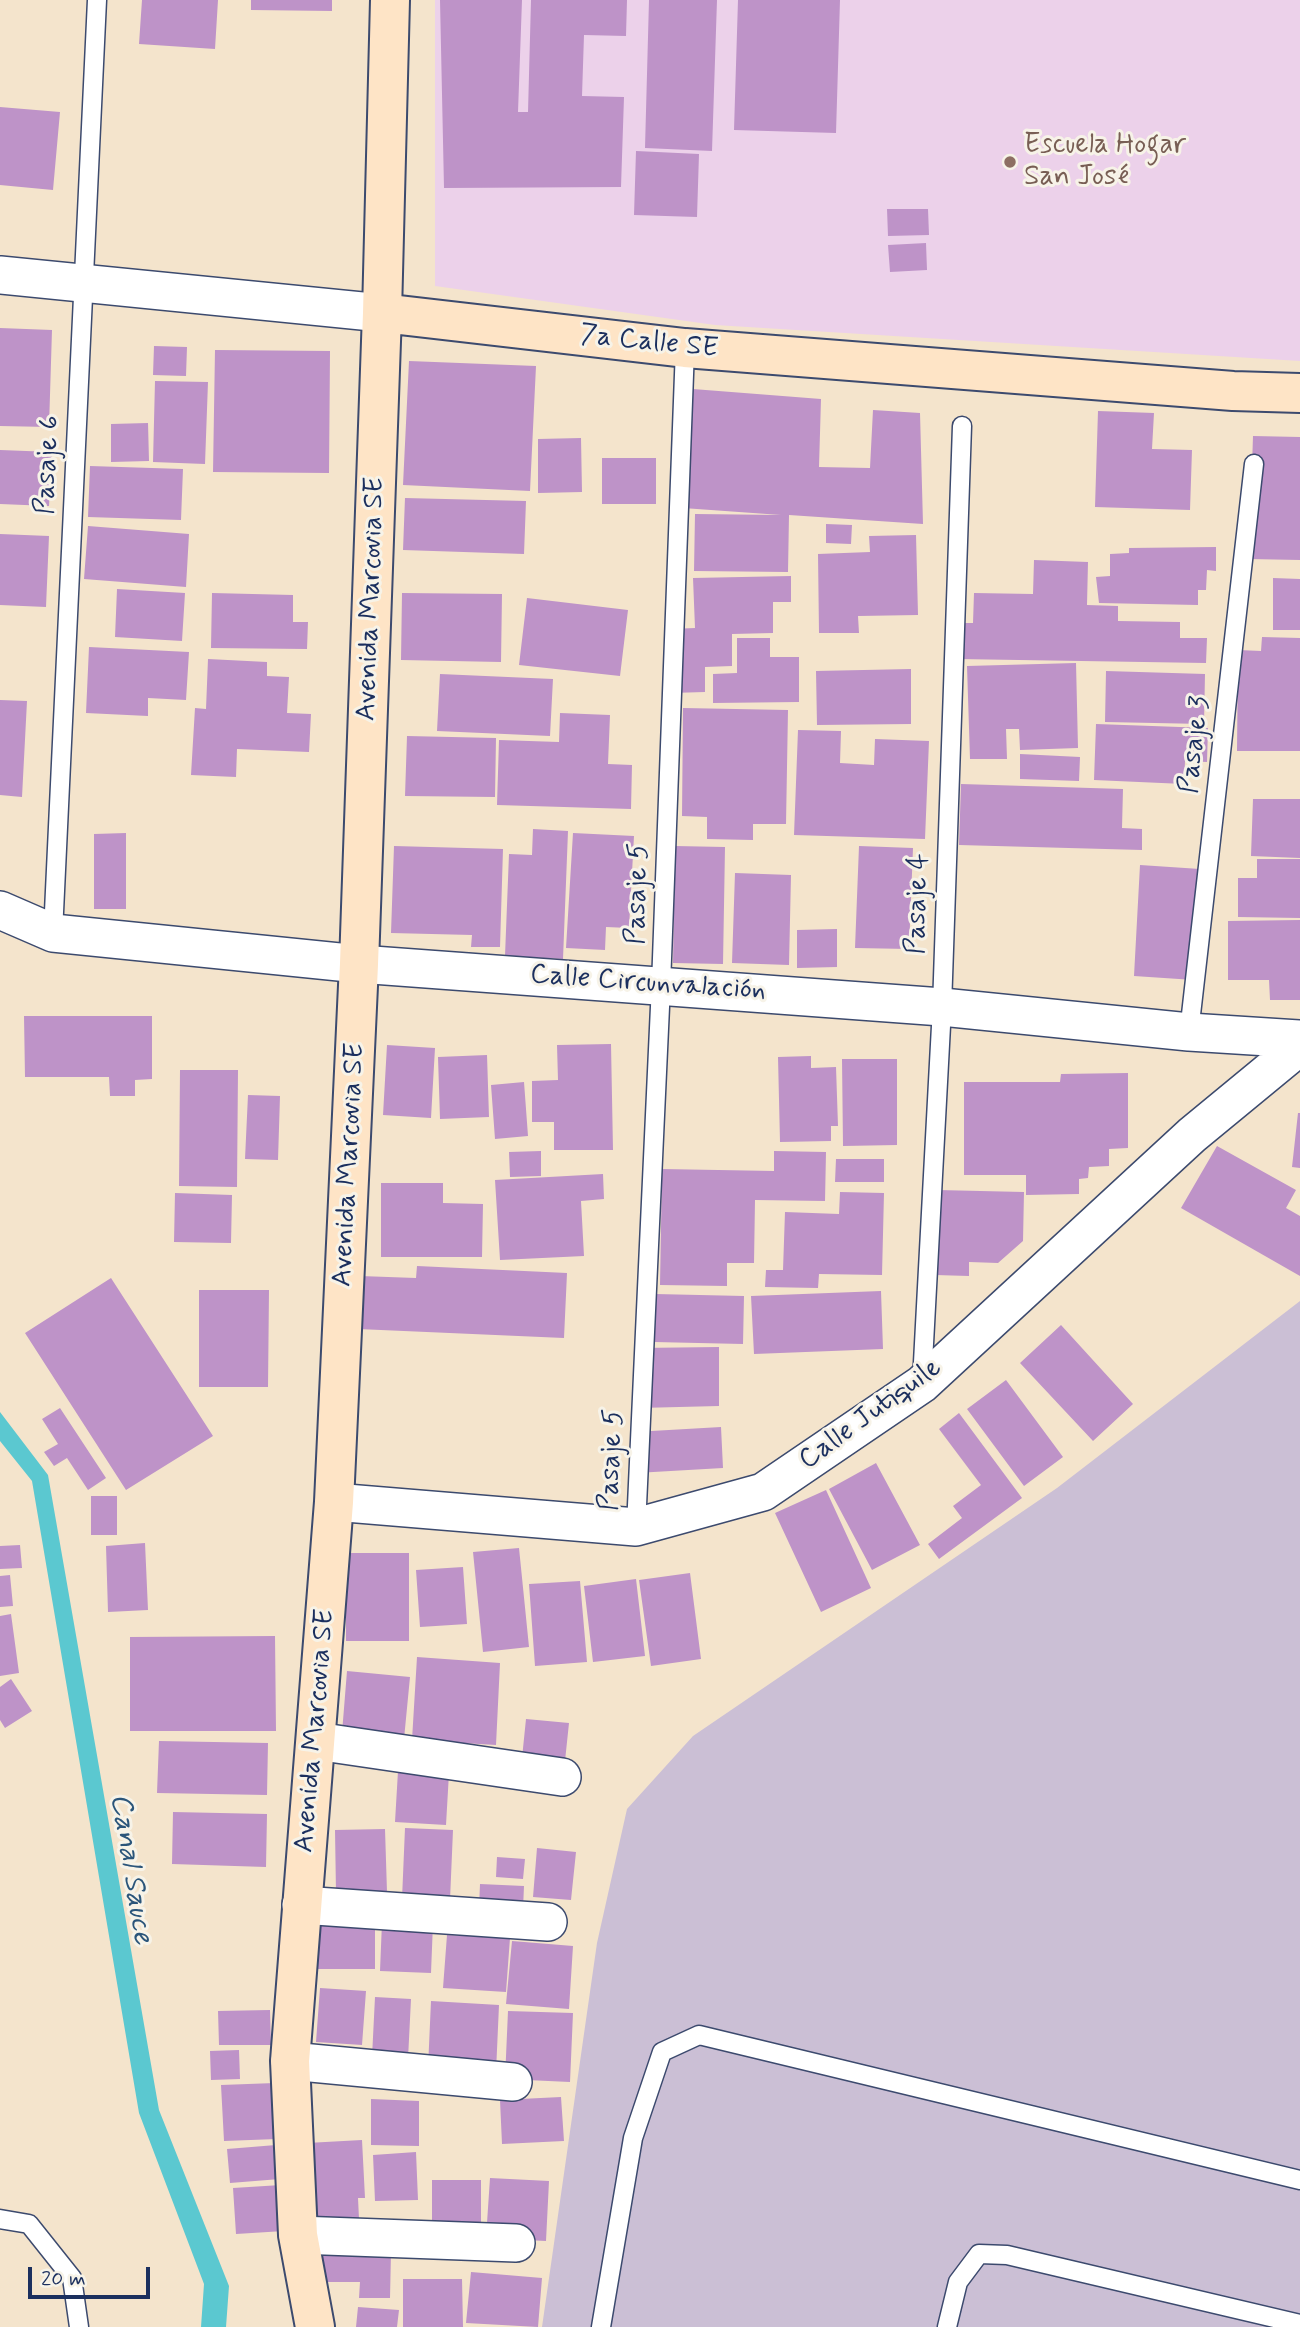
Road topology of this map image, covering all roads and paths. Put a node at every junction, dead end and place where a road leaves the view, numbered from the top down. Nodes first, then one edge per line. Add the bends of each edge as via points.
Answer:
1 (97, 0) edge
2 (390, 0) edge
3 (0, 275) edge
4 (83, 283) junction
5 (382, 313) junction
6 (685, 348) junction
7 (1300, 393) edge
8 (962, 426) dead end
9 (1254, 464) dead end
10 (0, 911) edge
11 (53, 933) junction
12 (359, 964) junction
13 (662, 985) junction
14 (942, 1007) junction
15 (1189, 1032) junction
16 (1300, 1039) edge
17 (1300, 1046) edge
18 (922, 1384) junction
19 (334, 1502) junction
20 (636, 1527) junction
21 (316, 1741) junction
22 (562, 1777) dead end
23 (301, 1905) junction
24 (548, 1922) dead end
25 (290, 2061) junction
26 (513, 2082) dead end
27 (1300, 2180) edge
28 (0, 2219) edge
29 (298, 2235) junction
30 (516, 2244) dead end
31 (1300, 2324) edge
32 (79, 2327) edge
33 (315, 2327) edge
34 (601, 2327) edge
35 (947, 2327) edge

1 - 4 lane, Pasaje 6
2 - 5 street, Avenida Marcovia SE
3 - 4 street, 7a Calle SE
4 - 5 street, 7a Calle SE
4 - 11 lane, Pasaje 6
5 - 6 street, 7a Calle SE
5 - 12 street, Avenida Marcovia SE
6 - 7 street, 7a Calle SE
6 - 13 lane, Pasaje 5
8 - 14 lane, Pasaje 4
9 - 15 lane, Pasaje 3
10 - 11 street, Calle Circunvalación
11 - 12 street, Calle Circunvalación
12 - 13 street, Calle Circunvalación
12 - 19 street, Avenida Marcovia SE
13 - 14 street, Calle Circunvalación
13 - 20 lane, Pasaje 5
14 - 15 street, Calle Circunvalación
14 - 18 lane, Pasaje 4
15 - 16 street, Calle Circunvalación
17 - 18 street, Calle Jutiquile via 1192,1135
18 - 20 street, Calle Jutiquile via 763,1492
19 - 20 street, Calle Jutiquile
19 - 21 street, Avenida Marcovia SE
21 - 22 street
21 - 23 street, Avenida Marcovia SE
23 - 24 street
23 - 25 street, Avenida Marcovia SE
25 - 26 street
25 - 29 street, Avenida Marcovia SE
27 - 34 lane via 699,2035 662,2052 641,2113
28 - 32 lane via 29,2224 72,2278
29 - 30 street
29 - 33 street, Avenida Marcovia SE
31 - 35 lane via 1007,2255 979,2255 958,2282

